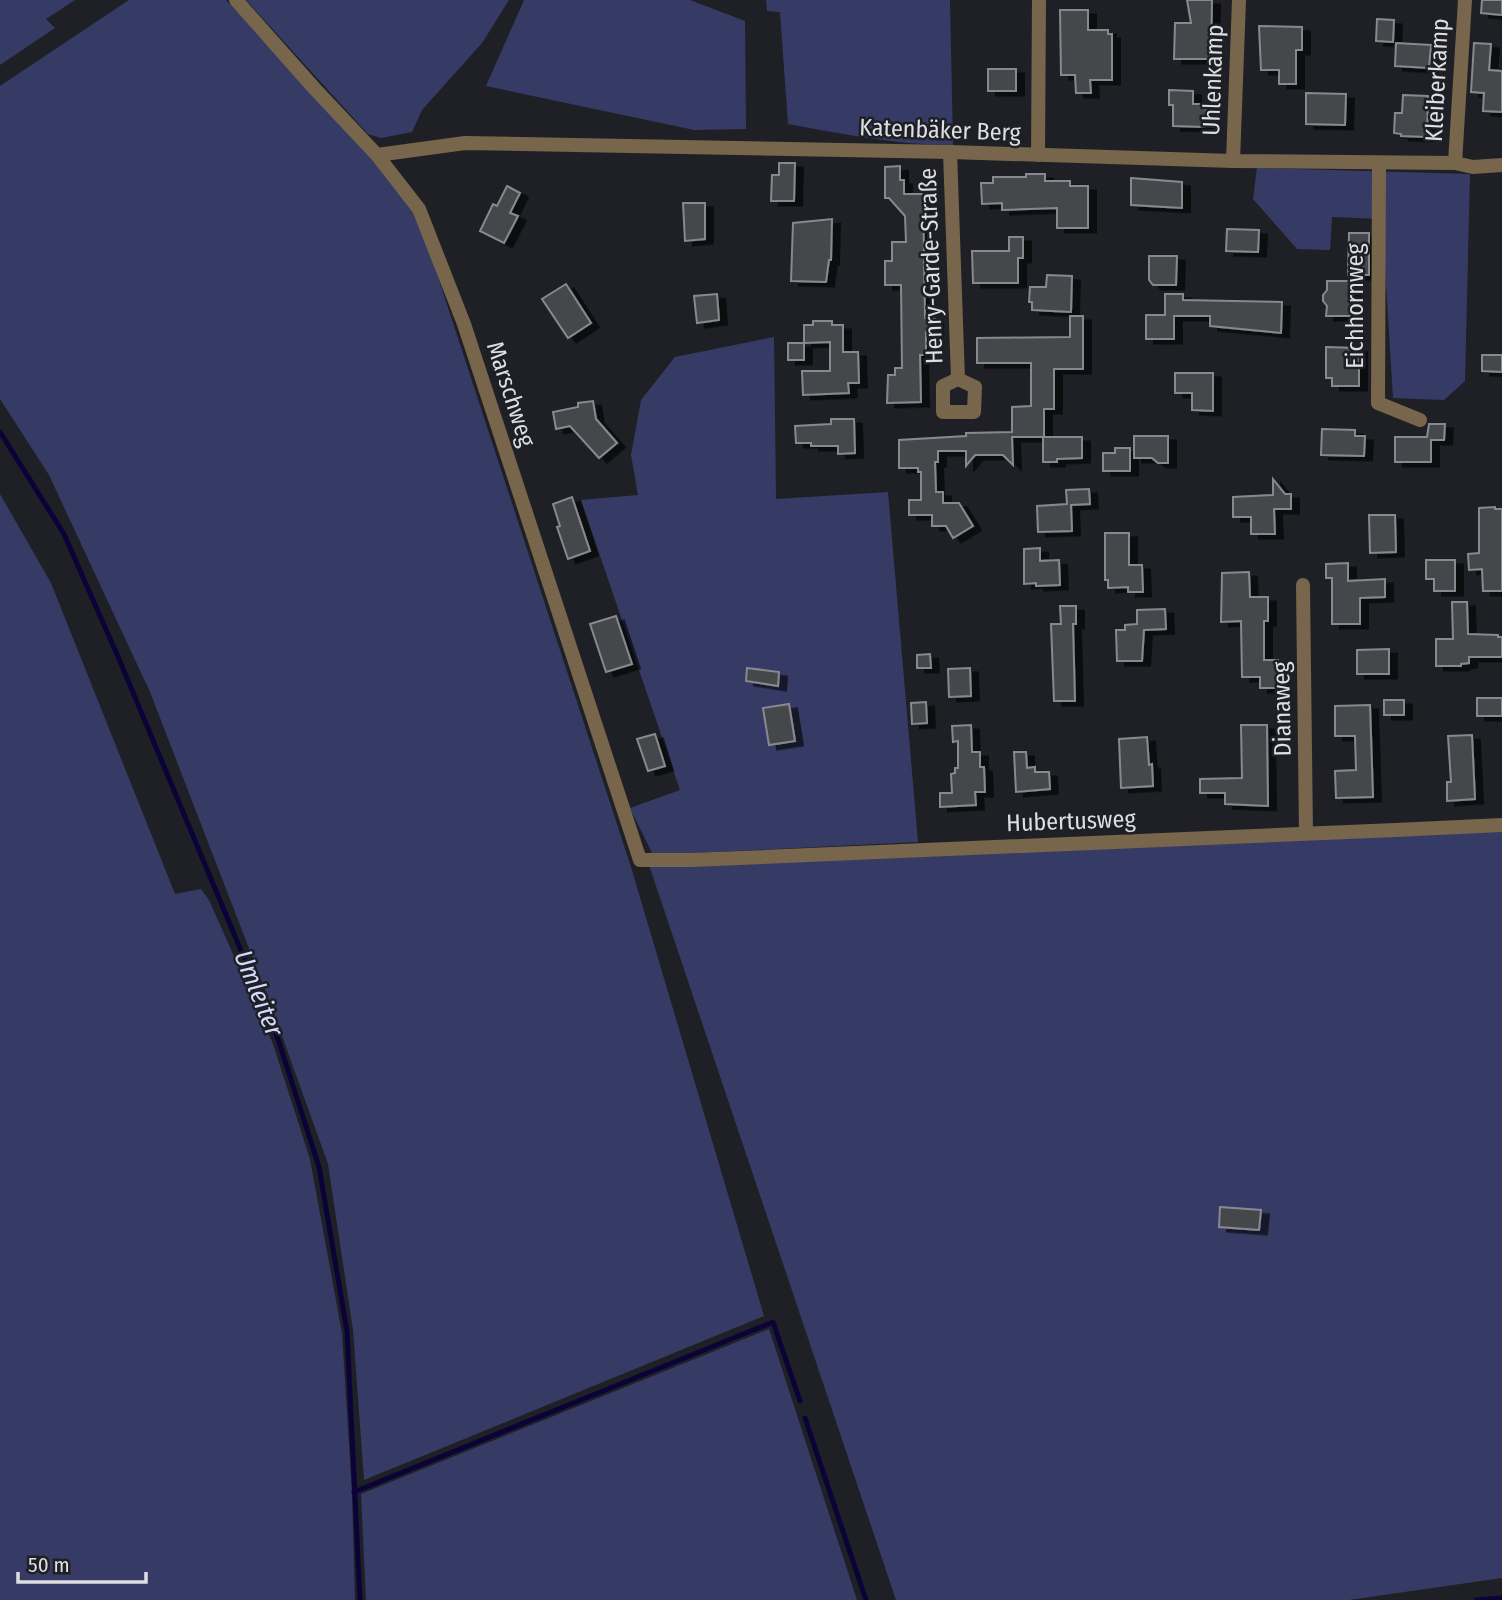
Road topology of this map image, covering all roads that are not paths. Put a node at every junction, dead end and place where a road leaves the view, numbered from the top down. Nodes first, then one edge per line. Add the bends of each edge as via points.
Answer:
1 (236, 0) edge
2 (1040, 0) edge
3 (1239, 0) edge
4 (1465, 0) edge
5 (950, 152) junction
6 (377, 155) junction
7 (1038, 155) junction
8 (1233, 161) junction
9 (1379, 163) junction
10 (1455, 163) junction
11 (1502, 165) edge
12 (958, 379) dead end
13 (1420, 421) dead end
14 (1303, 585) dead end
15 (1502, 825) edge
16 (1306, 833) junction
17 (640, 860) joint

1 - 6 street, Marschweg
2 - 7 street
3 - 8 street, Uhlenkamp
4 - 10 street, Kleiberkamp
5 - 6 street, Katenbäker Berg via 465,143
5 - 7 street, Katenbäker Berg
5 - 12 street, Henry-Garde-Straße
6 - 17 street, Marschweg via 419,209 464,324
7 - 8 street, Katenbäker Berg
8 - 9 street, Katenbäker Berg
9 - 10 street, Katenbäker Berg
9 - 13 street, Eichhornweg via 1378,402
10 - 11 street, Katenbäker Berg
14 - 16 street, Dianaweg
15 - 16 street, Hubertusweg
16 - 17 street, Hubertusweg

